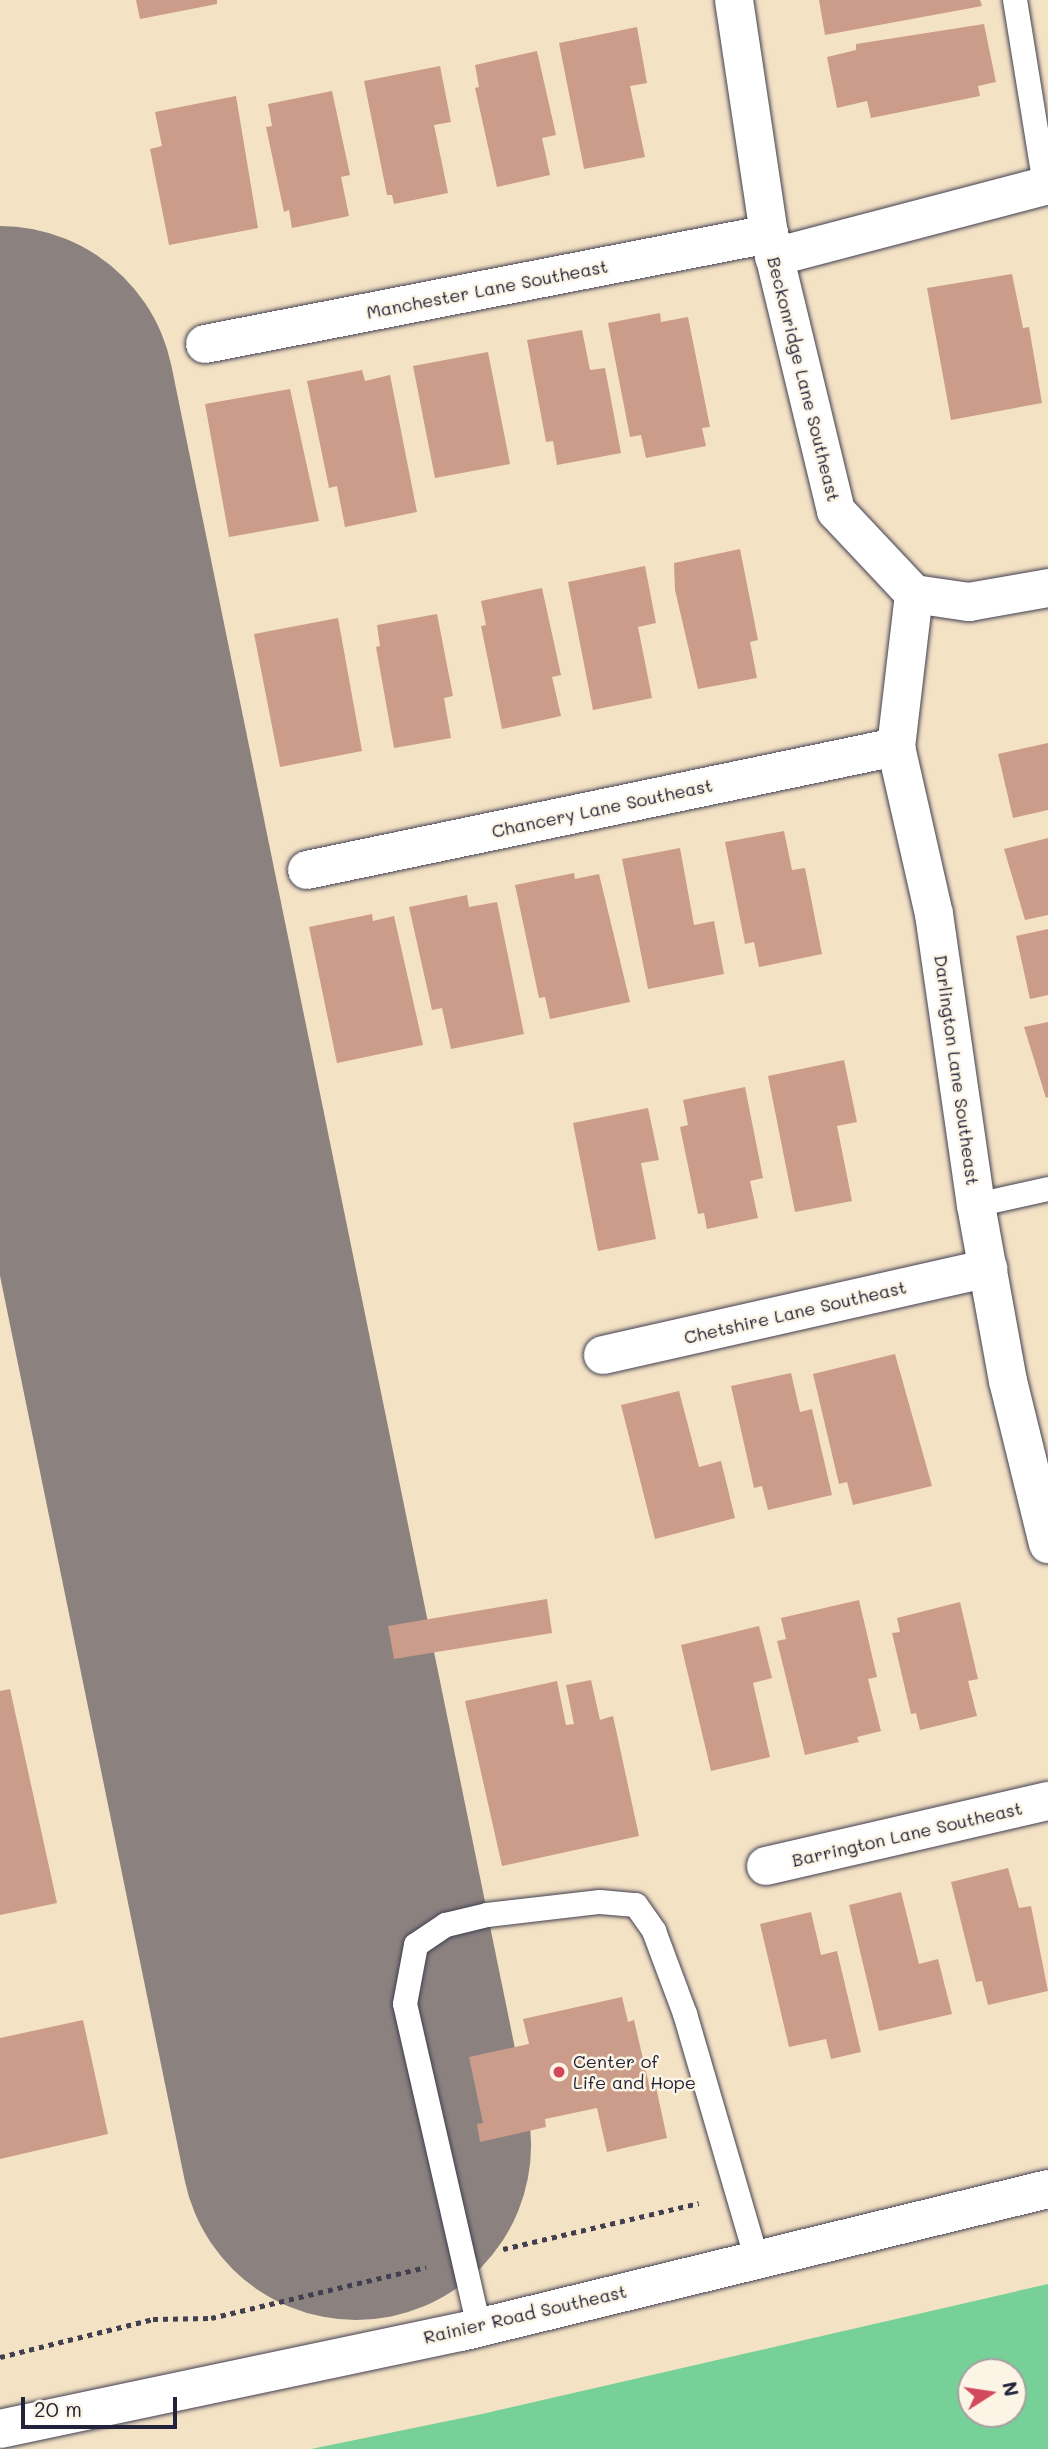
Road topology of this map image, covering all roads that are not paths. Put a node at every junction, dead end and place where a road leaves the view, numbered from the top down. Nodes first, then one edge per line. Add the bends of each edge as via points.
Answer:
1 (733, 0) edge
2 (1015, 0) edge
3 (1047, 185) edge
4 (771, 246) junction
5 (205, 344) dead end
6 (1048, 588) edge
7 (914, 594) junction
8 (896, 747) junction
9 (307, 870) dead end
10 (1048, 1189) edge
11 (976, 1205) junction
12 (988, 1268) junction
13 (603, 1355) dead end
14 (1048, 1544) edge
15 (1048, 1801) edge
16 (766, 1866) dead end
17 (1048, 2189) edge
18 (757, 2260) junction
19 (479, 2327) junction
20 (0, 2429) edge

1 - 4 street, Beckonridge Lane Southeast
2 - 3 lane
3 - 4 street, Manchester Lane Southeast
4 - 5 street, Manchester Lane Southeast
4 - 7 street, Beckonridge Lane Southeast via 836,511
6 - 7 street via 968,603
7 - 8 street, Darlington Lane Southeast
8 - 9 street, Chancery Lane Southeast
8 - 11 street, Darlington Lane Southeast via 934,914
10 - 11 lane
11 - 12 street, Darlington Lane Southeast
12 - 13 street, Chetshire Lane Southeast
12 - 14 street, Darlington Lane Southeast via 1008,1381
15 - 16 street, Barrington Lane Southeast
17 - 18 street, Rainier Road Southeast
18 - 19 street, Rainier Road Southeast
18 - 19 lane via 685,2014 654,1931 636,1905 600,1902 487,1915 446,1925 416,1945 405,2004
19 - 20 street, Rainier Road Southeast

